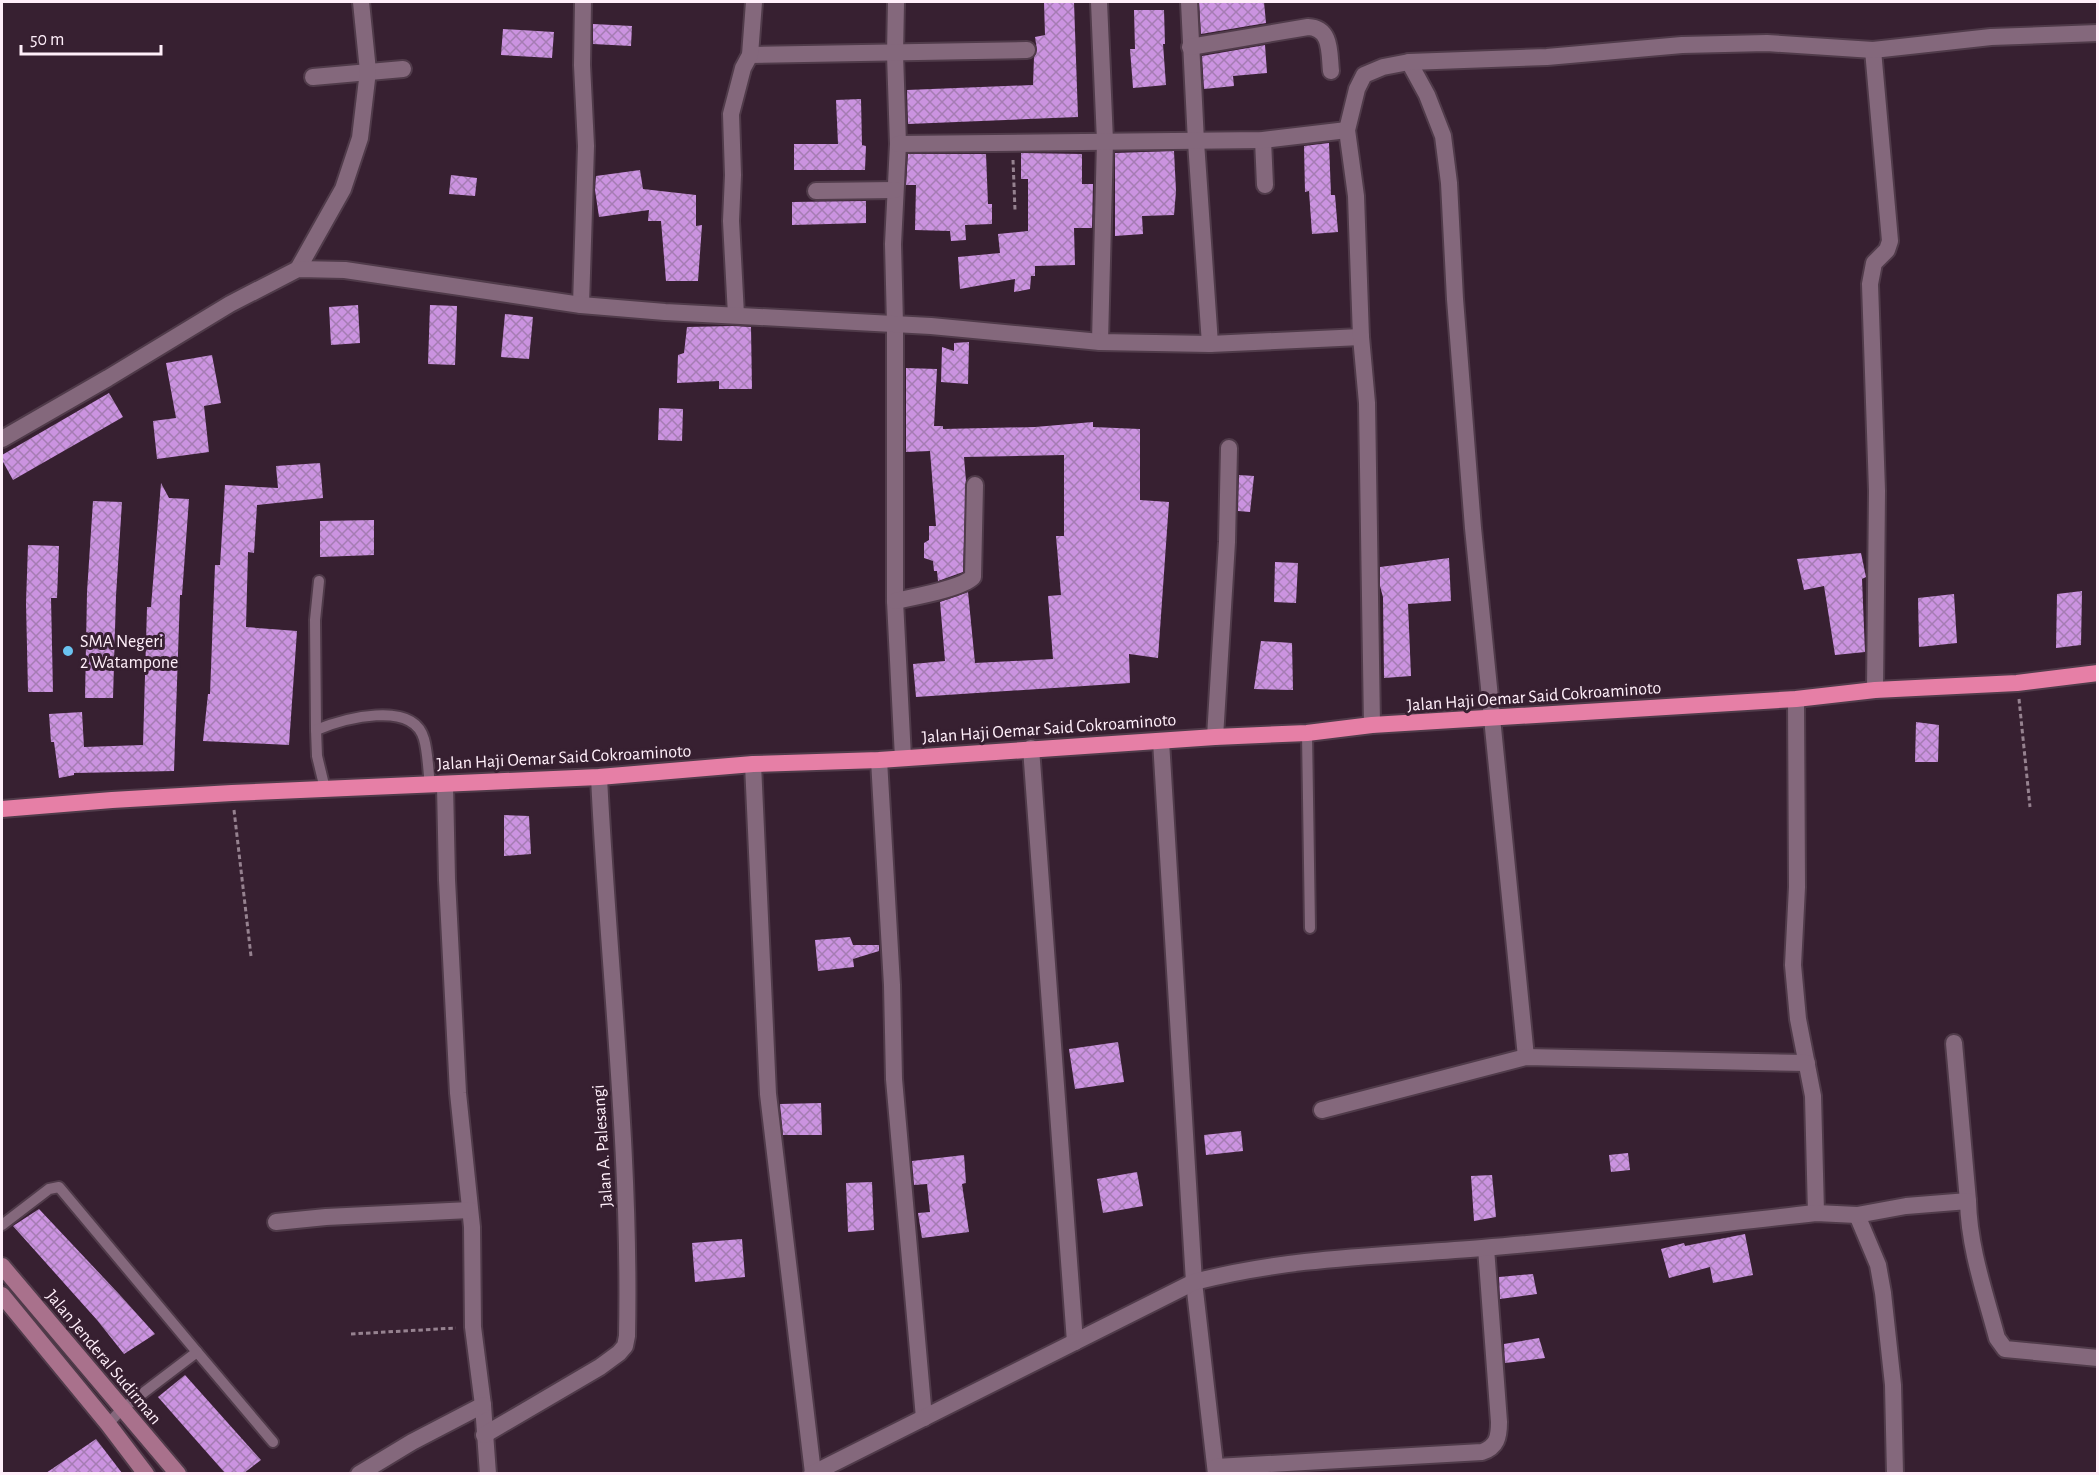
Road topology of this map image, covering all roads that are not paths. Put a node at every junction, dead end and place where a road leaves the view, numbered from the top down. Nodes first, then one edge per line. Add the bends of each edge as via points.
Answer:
1 (361, 2) edge
2 (582, 2) edge
3 (754, 2) edge
4 (896, 2) edge
5 (1100, 2) edge
6 (1189, 2) edge
7 (2097, 33) edge
8 (1190, 47) junction
9 (1027, 50) dead end
10 (1873, 50) junction
11 (895, 54) junction
12 (750, 55) junction
13 (1409, 62) junction
14 (403, 69) dead end
15 (368, 71) junction
16 (1331, 71) dead end
17 (313, 77) dead end
18 (1347, 130) junction
19 (1263, 140) junction
20 (1105, 141) junction
21 (1196, 142) junction
22 (898, 144) junction
23 (1265, 185) dead end
24 (895, 190) junction
25 (816, 191) dead end
26 (298, 269) junction
27 (581, 305) junction
28 (736, 315) junction
29 (895, 324) junction
30 (1361, 337) junction
31 (1100, 342) junction
32 (1210, 344) junction
33 (2, 439) edge
34 (1229, 448) dead end
35 (975, 485) dead end
36 (319, 581) dead end
37 (895, 601) junction
38 (2097, 673) edge
39 (1875, 690) junction
40 (1796, 699) junction
41 (1493, 719) junction
42 (1372, 725) junction
43 (316, 730) junction
44 (1307, 733) junction
45 (1215, 737) junction
46 (1161, 741) junction
47 (1031, 748) junction
48 (903, 758) junction
49 (879, 760) junction
50 (753, 764) junction
51 (599, 777) junction
52 (437, 785) junction
53 (325, 789) junction
54 (2, 809) edge
55 (1310, 928) dead end
56 (1954, 1043) dead end
57 (1526, 1057) junction
58 (1807, 1063) junction
59 (1322, 1110) dead end
60 (1968, 1201) junction
61 (470, 1210) junction
62 (1816, 1213) junction
63 (1857, 1215) junction
64 (276, 1222) dead end
65 (2, 1225) edge
66 (1486, 1248) junction
67 (2, 1266) edge
68 (1194, 1282) junction
69 (2, 1295) edge
70 (7, 1311) edge
71 (1075, 1342) junction
72 (197, 1352) junction
73 (2097, 1358) edge
74 (483, 1405) junction
75 (122, 1410) junction
76 (924, 1418) junction
77 (108, 1424) junction
78 (484, 1435) junction
79 (273, 1442) dead end
80 (1216, 1470) edge
81 (146, 1473) edge
82 (178, 1473) edge
83 (359, 1473) edge
84 (488, 1473) edge
85 (813, 1473) edge
86 (1895, 1473) edge

1 - 15 street
2 - 27 street via 586,146
3 - 12 street
4 - 11 street
5 - 20 street
6 - 8 street
7 - 10 street via 1991,37
8 - 16 street via 1317,28 1328,44
8 - 21 street
9 - 11 street
10 - 13 street via 1767,43 1682,45 1546,57
10 - 39 street via 1890,242 1874,263 1870,284 1877,491
11 - 12 street
11 - 22 street
12 - 28 street via 731,114
13 - 18 street via 1383,66 1364,75
13 - 41 street via 1443,136 1473,528
14 - 15 street
15 - 17 street
15 - 26 street via 360,138 343,189
18 - 19 street
18 - 30 street via 1356,196
19 - 21 street
19 - 23 street
20 - 21 street
20 - 22 street
20 - 31 street
21 - 32 street
22 - 24 street
24 - 25 street
24 - 29 street
26 - 27 street via 345,270
26 - 33 street via 230,304
27 - 28 street
28 - 29 street
29 - 31 street
29 - 37 street
30 - 32 street
30 - 42 street via 1367,403
31 - 32 street
34 - 45 street
35 - 37 street via 973,577 967,582
36 - 43 lane via 315,620
37 - 48 street
38 - 39 highway, Jalan Haji Oemar Said Cokroaminoto via 2017,683
39 - 40 highway, Jalan Haji Oemar Said Cokroaminoto
40 - 41 highway, Jalan Haji Oemar Said Cokroaminoto
40 - 58 street via 1797,887 1793,965
41 - 42 highway, Jalan Haji Oemar Said Cokroaminoto
41 - 57 street
42 - 44 highway, Jalan Haji Oemar Said Cokroaminoto
43 - 52 lane via 364,716 391,715 415,724 424,737
43 - 53 lane
44 - 45 highway, Jalan Haji Oemar Said Cokroaminoto
44 - 55 lane
45 - 46 highway, Jalan Haji Oemar Said Cokroaminoto
46 - 47 highway, Jalan Haji Oemar Said Cokroaminoto
46 - 68 street
47 - 48 highway, Jalan Haji Oemar Said Cokroaminoto
47 - 71 street
48 - 49 highway, Jalan Haji Oemar Said Cokroaminoto
49 - 50 highway, Jalan Haji Oemar Said Cokroaminoto
49 - 76 street via 894,1079
50 - 51 highway, Jalan Haji Oemar Said Cokroaminoto
50 - 85 street via 768,1094
51 - 52 highway, Jalan Haji Oemar Said Cokroaminoto
51 - 78 street, Jalan A. Palesangi via 629,1258 627,1336 620,1353 600,1367
52 - 53 highway, Jalan Haji Oemar Said Cokroaminoto
52 - 61 street
53 - 54 highway, Jalan Haji Oemar Said Cokroaminoto
56 - 60 street
57 - 58 street
57 - 59 street
58 - 62 street via 1813,1096
60 - 63 street
60 - 73 street via 1973,1248 1997,1338 2005,1349
61 - 64 street
61 - 74 street via 473,1327
62 - 63 street
62 - 66 street
63 - 86 street via 1878,1265 1883,1293 1893,1385
65 - 72 lane via 49,1188 59,1187
66 - 68 street via 1300,1261
66 - 80 street via 1499,1422 1493,1447 1482,1452
67 - 75 main road, Jalan Jenderal Sudirman
68 - 71 street
68 - 80 street
69 - 70 main road
70 - 77 main road
71 - 76 street
72 - 75 lane
72 - 79 lane
74 - 78 street
74 - 83 street
75 - 77 lane
75 - 82 main road, Jalan Jenderal Sudirman
76 - 85 street
77 - 81 main road
78 - 84 street

